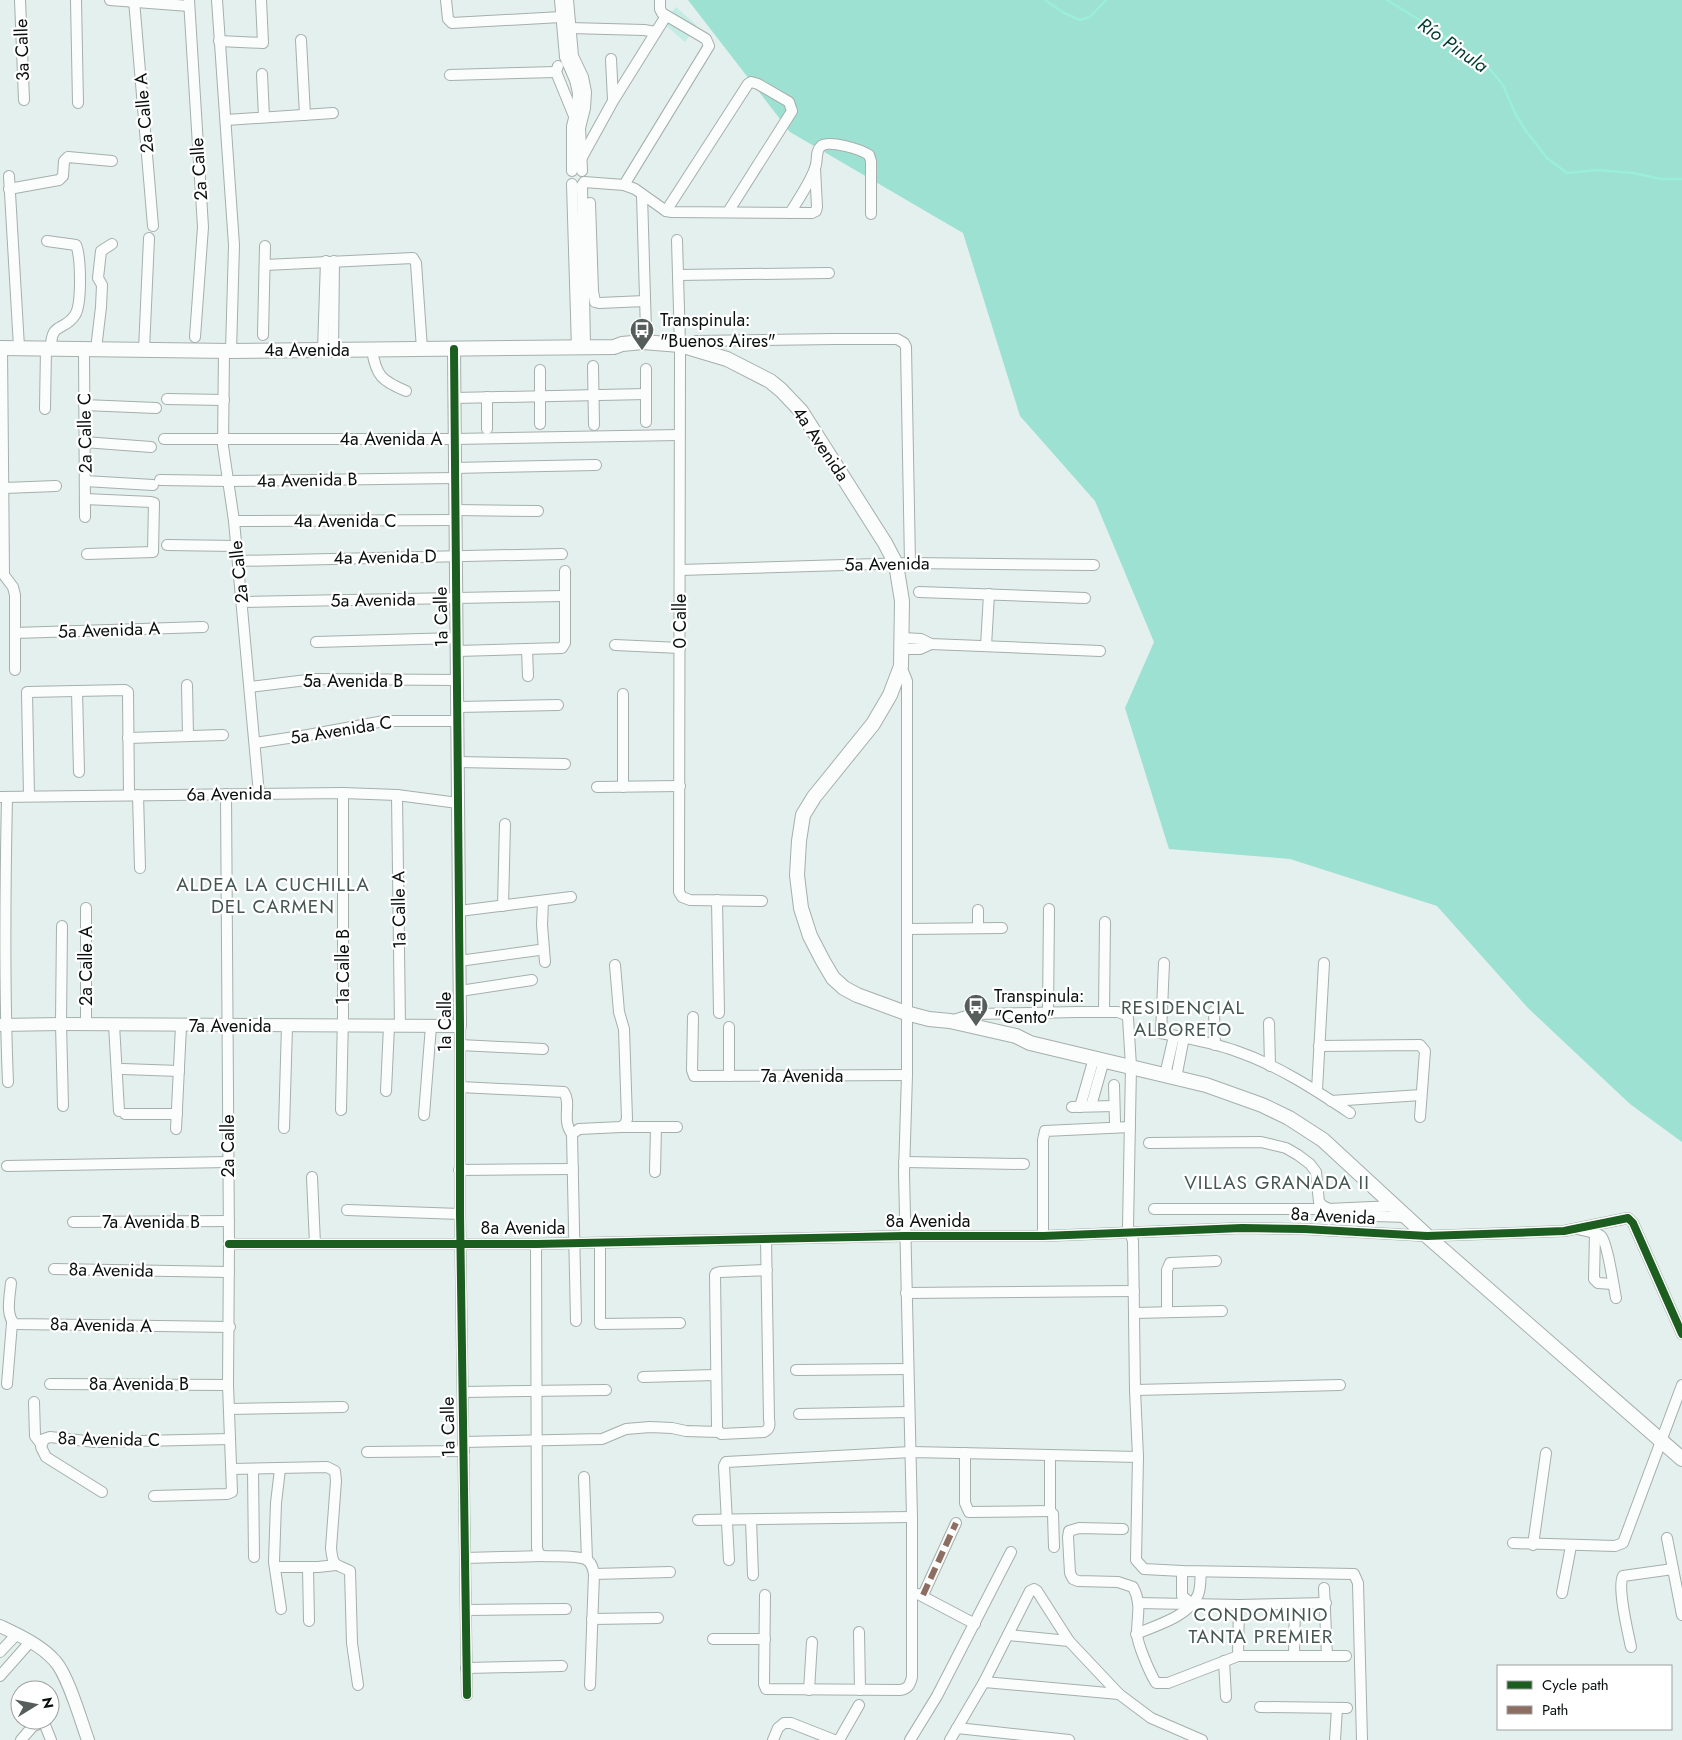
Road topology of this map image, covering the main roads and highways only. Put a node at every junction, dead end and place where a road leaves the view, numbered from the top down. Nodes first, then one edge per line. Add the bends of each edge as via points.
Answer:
1 (1, 348) edge
2 (929, 1019) junction
3 (1030, 1043) junction
4 (1682, 1459) edge

1 - 2 main road, 4a Avenida via 372,350 614,347 643,342 711,354 770,382 801,411 885,543 903,563 901,666 890,695 873,724 803,815 797,875 801,908 810,936 833,978 844,988
2 - 3 main road via 1016,1036
2 - 3 main road via 948,1029 1014,1045
3 - 4 main road via 1206,1085 1289,1118 1323,1140 1427,1236

